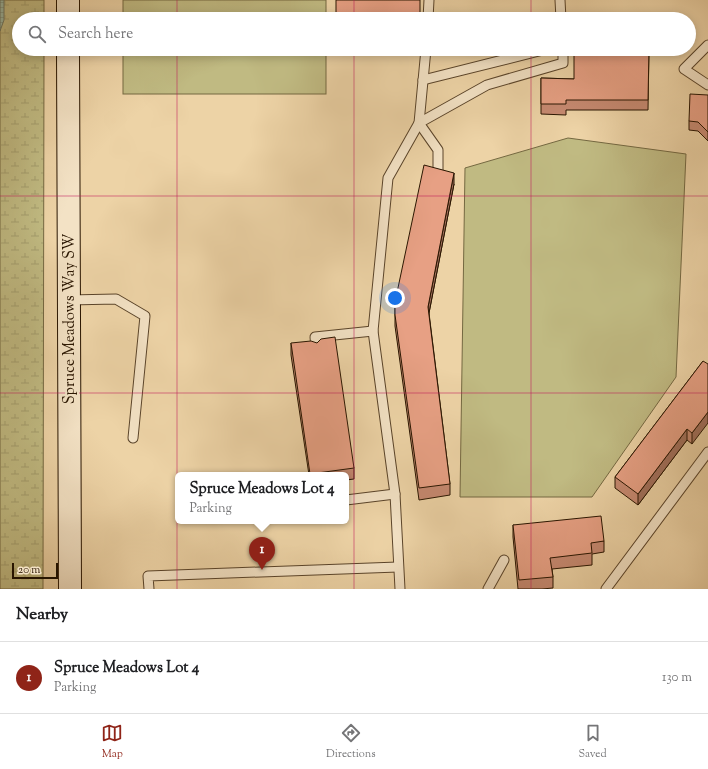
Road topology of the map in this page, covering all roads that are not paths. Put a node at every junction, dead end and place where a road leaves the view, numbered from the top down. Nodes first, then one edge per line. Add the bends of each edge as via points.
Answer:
1 (68, 0) edge
2 (429, 0) edge
3 (560, 0) edge
4 (68, 12) edge
5 (428, 12) edge
6 (561, 12) edge
7 (706, 49) edge
8 (68, 56) edge
9 (425, 56) edge
10 (518, 56) edge
11 (563, 56) edge
12 (423, 80) junction
13 (708, 85) edge
14 (420, 123) junction
15 (438, 170) edge
16 (69, 300) junction
17 (373, 331) junction
18 (316, 348) edge
19 (133, 438) dead end
20 (708, 452) edge
21 (395, 494) junction
22 (349, 500) edge
23 (504, 560) dead end
24 (398, 567) junction
25 (70, 589) edge
26 (148, 589) edge
27 (400, 589) edge
28 (488, 589) edge
29 (606, 589) edge

1 - 4 main road
2 - 5 lane
3 - 6 lane
7 - 13 lane via 684,69
8 - 16 main road, Spruce Meadows Way SW
9 - 12 lane
10 - 12 lane
11 - 14 lane via 563,63 487,85
12 - 14 lane
14 - 15 lane via 438,150
14 - 17 lane via 388,178
16 - 19 lane via 116,299 145,316
16 - 25 main road, Spruce Meadows Way SW
17 - 18 lane via 315,337
17 - 21 lane
20 - 29 lane
21 - 22 lane
21 - 24 lane
23 - 28 lane
24 - 26 lane via 148,576
24 - 27 lane

